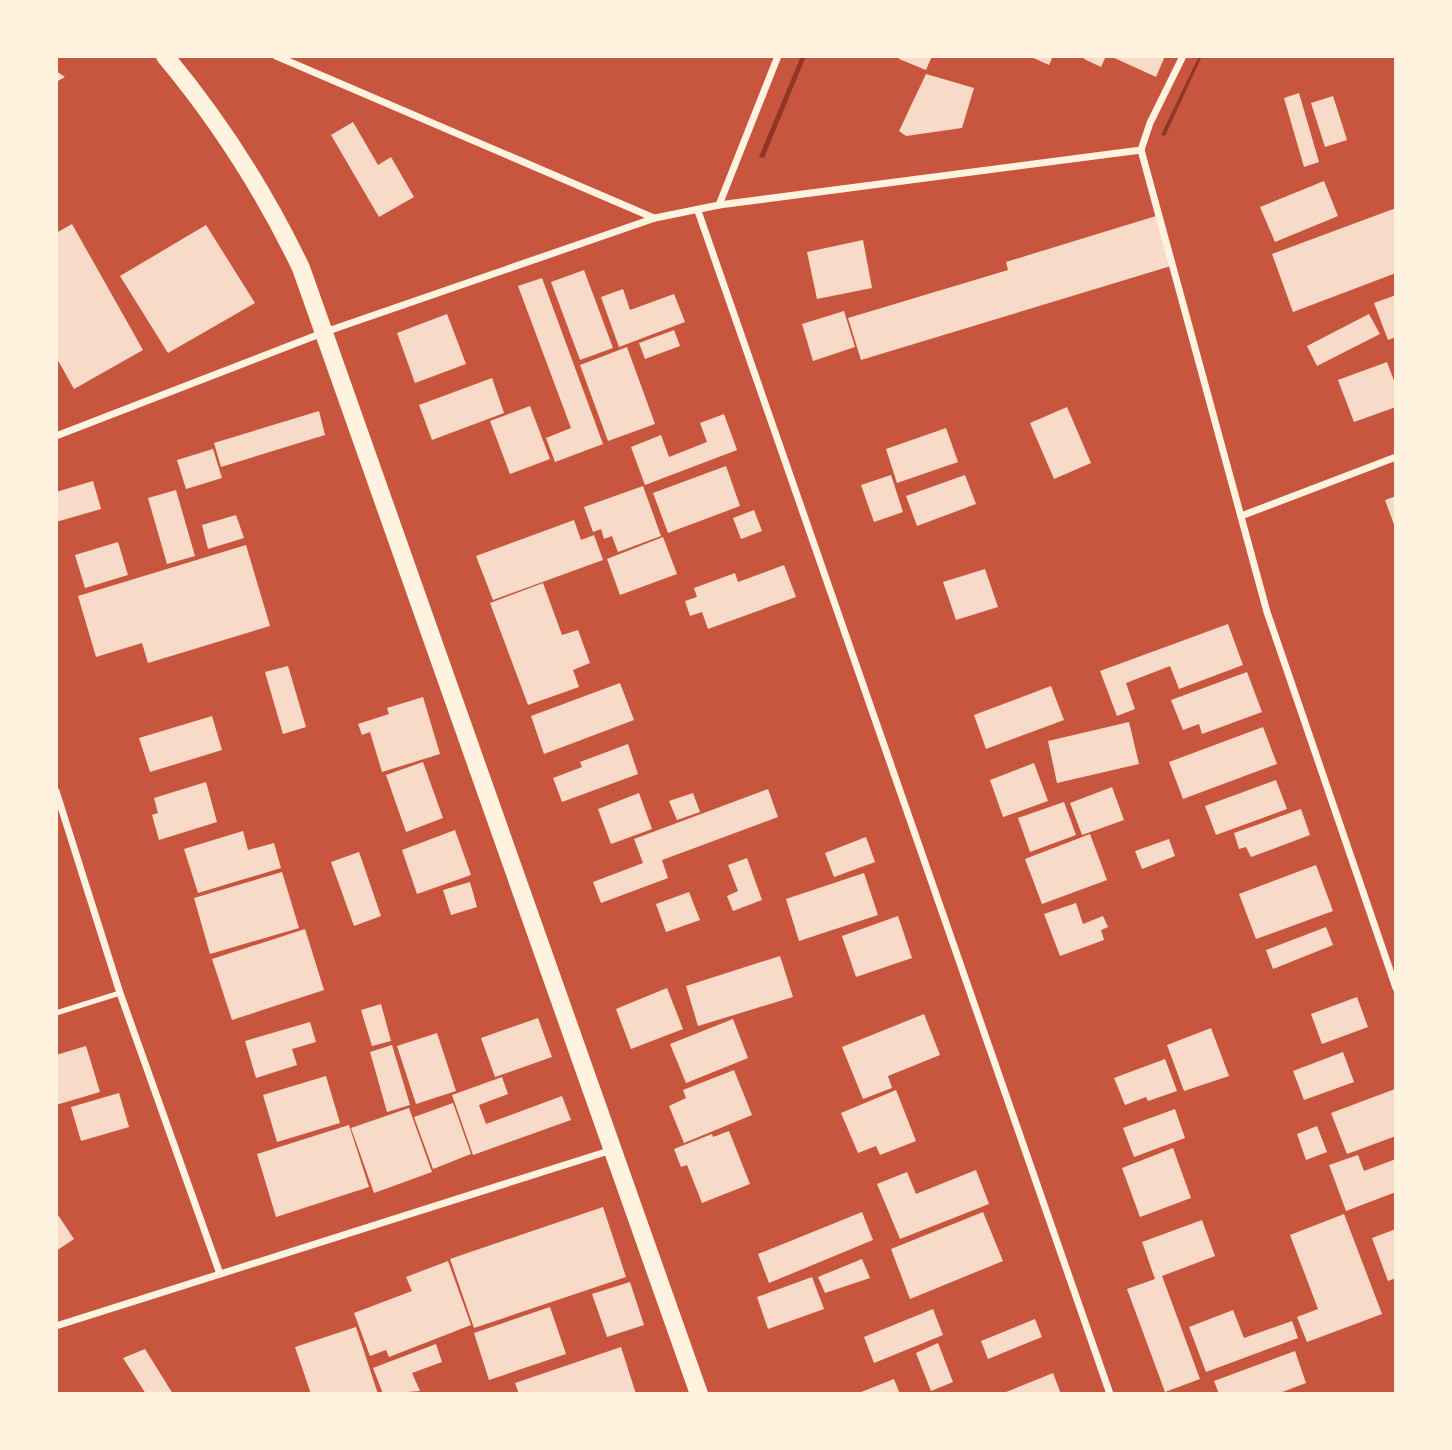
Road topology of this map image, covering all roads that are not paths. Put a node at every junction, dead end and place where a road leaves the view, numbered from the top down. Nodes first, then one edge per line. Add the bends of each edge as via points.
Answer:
1 (165, 56) edge
2 (276, 56) edge
3 (779, 56) edge
4 (1183, 56) edge
5 (1141, 150) junction
6 (719, 205) junction
7 (698, 211) junction
8 (655, 218) junction
9 (325, 332) junction
10 (56, 436) edge
11 (1396, 457) edge
12 (1241, 516) junction
13 (56, 791) edge
14 (1396, 988) edge
15 (120, 993) junction
16 (56, 1013) edge
17 (613, 1150) junction
18 (220, 1273) junction
19 (56, 1326) edge
20 (699, 1394) edge
21 (1110, 1394) edge

1 - 9 main road via 200,98 265,195 301,268
2 - 8 street
3 - 6 street
4 - 5 street
5 - 6 street
5 - 12 street
6 - 7 street
7 - 8 street
7 - 21 street
8 - 9 street
9 - 10 street
9 - 17 main road
11 - 12 street
12 - 14 street via 1266,612
13 - 15 street
15 - 16 lane
15 - 18 street
17 - 18 street
17 - 20 main road
18 - 19 street

